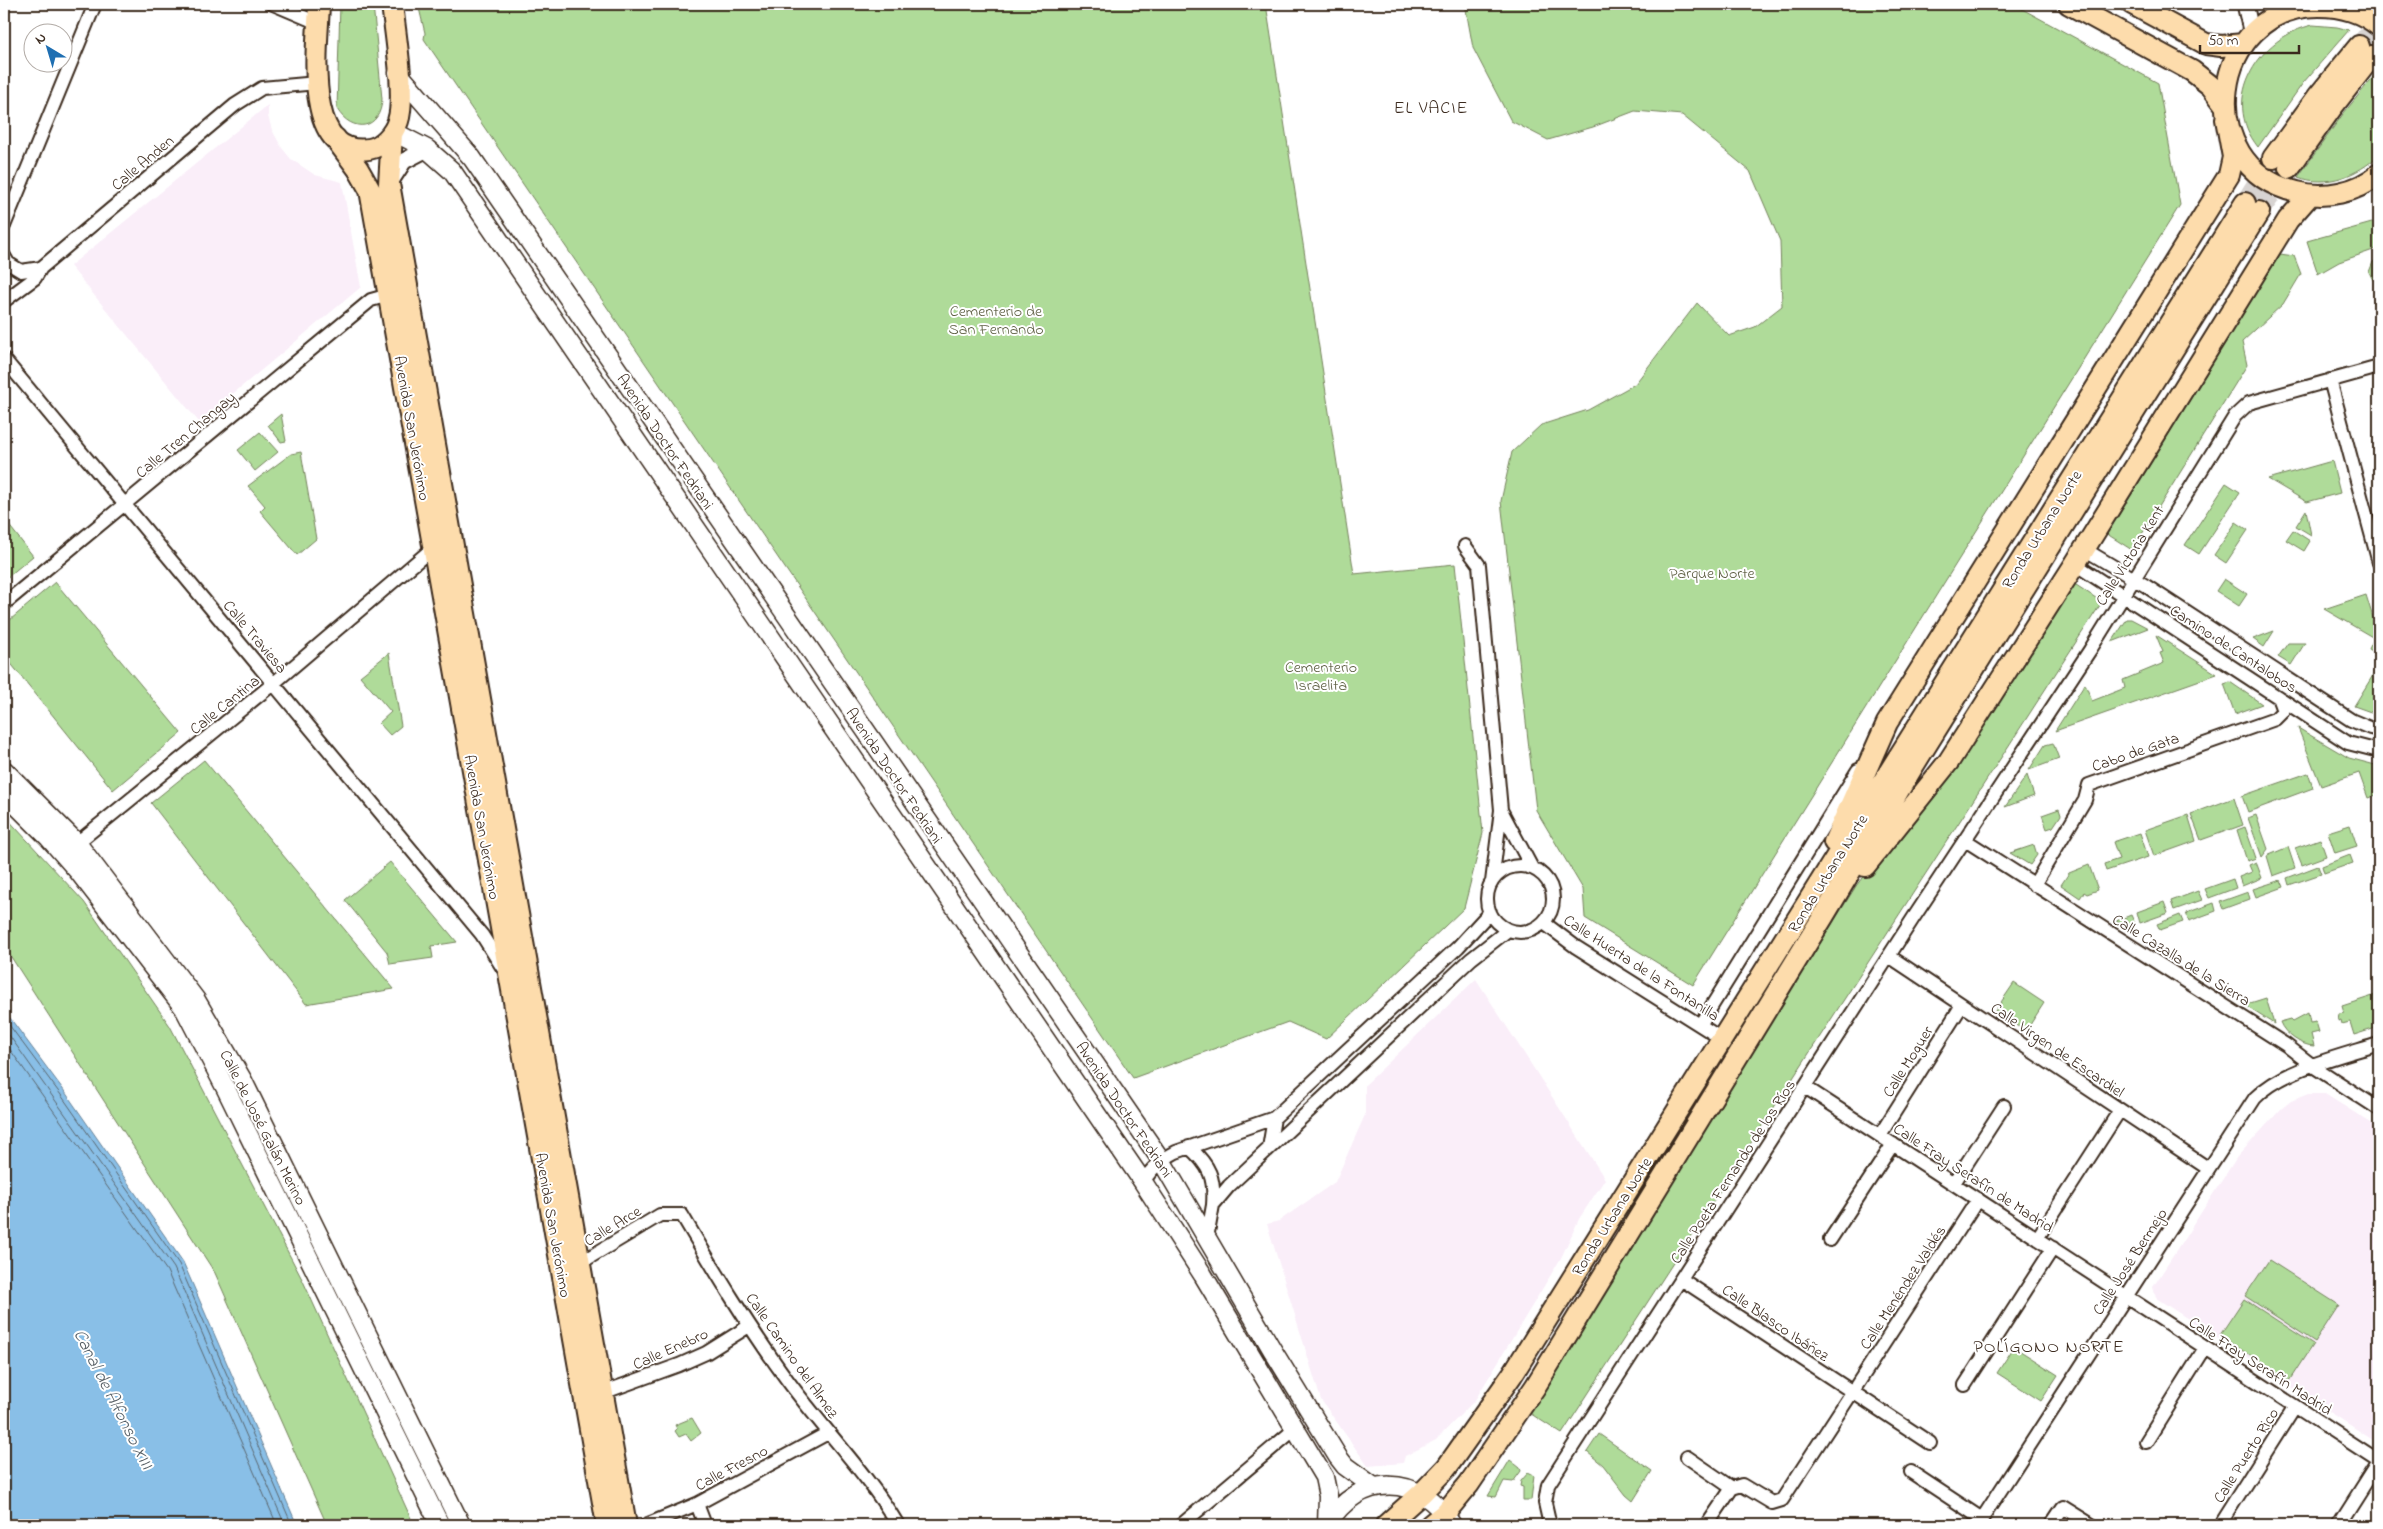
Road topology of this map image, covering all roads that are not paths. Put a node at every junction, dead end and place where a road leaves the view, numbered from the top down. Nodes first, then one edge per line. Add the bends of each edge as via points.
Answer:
1 (95, 4) edge
2 (273, 4) edge
3 (392, 4) edge
4 (2069, 4) edge
5 (2132, 4) edge
6 (2245, 4) edge
7 (2352, 7) edge
8 (2279, 9) edge
9 (319, 13) edge
10 (2379, 26) edge
11 (2248, 39) junction
12 (2366, 51) tunnel mouth
13 (398, 73) junction
14 (317, 83) junction
15 (2226, 112) junction
16 (393, 133) junction
17 (335, 138) junction
18 (427, 149) junction
19 (2281, 163) tunnel mouth
20 (2378, 177) edge
21 (389, 184) junction
22 (2310, 195) junction
23 (4, 226) edge
24 (4, 256) edge
25 (41, 268) junction
26 (21, 271) junction
27 (20, 289) junction
28 (389, 295) junction
29 (4, 301) edge
30 (4, 359) edge
31 (2379, 367) edge
32 (2330, 380) junction
33 (125, 505) junction
34 (1465, 546) dead end
35 (434, 547) junction
36 (2080, 556) junction
37 (2379, 563) edge
38 (2134, 579) junction
39 (2124, 596) junction
40 (4, 604) edge
41 (274, 683) junction
42 (2278, 697) junction
43 (1887, 723) junction
44 (2379, 730) edge
45 (2379, 751) edge
46 (4, 770) edge
47 (4, 793) edge
48 (1501, 810) junction
49 (1965, 840) junction
50 (77, 843) junction
51 (1532, 868) junction
52 (1492, 882) junction
53 (2034, 885) junction
54 (1806, 907) junction
55 (1490, 912) junction
56 (1823, 917) junction
57 (1544, 923) junction
58 (520, 926) junction
59 (1508, 930) junction
60 (482, 935) junction
61 (503, 937) junction
62 (1889, 956) junction
63 (510, 979) junction
64 (1962, 1005) junction
65 (1700, 1025) junction
66 (1722, 1039) junction
67 (2379, 1044) edge
68 (2313, 1066) junction
69 (1805, 1087) junction
70 (2004, 1106) dead end
71 (2379, 1109) edge
72 (2120, 1110) junction
73 (1274, 1118) junction
74 (1880, 1135) junction
75 (1893, 1144) junction
76 (1189, 1147) junction
77 (1269, 1148) junction
78 (1161, 1160) junction
79 (2208, 1169) junction
80 (1143, 1182) junction
81 (1954, 1183) junction
82 (1978, 1199) junction
83 (1213, 1205) junction
84 (660, 1215) joint
85 (1207, 1238) junction
86 (2038, 1238) junction
87 (1830, 1240) dead end
88 (2053, 1248) junction
89 (580, 1263) junction
90 (1682, 1279) junction
91 (2126, 1295) junction
92 (749, 1326) junction
93 (2205, 1348) junction
94 (1965, 1385) dead end
95 (1852, 1392) junction
96 (602, 1393) junction
97 (2295, 1406) junction
98 (1296, 1428) junction
99 (828, 1433) junction
100 (2146, 1442) dead end
101 (1930, 1443) dead end
102 (1687, 1457) dead end
103 (2379, 1461) edge
104 (1911, 1472) dead end
105 (1374, 1487) junction
106 (1732, 1488) junction
107 (1422, 1493) junction
108 (697, 1504) junction
109 (1442, 1521) edge
110 (2222, 1521) dead end
111 (1980, 1522) edge
112 (440, 1525) edge
113 (461, 1525) edge
114 (607, 1525) edge
115 (626, 1525) edge
116 (646, 1525) edge
117 (705, 1525) edge
118 (898, 1525) edge
119 (1181, 1525) edge
120 (1327, 1525) edge
121 (1386, 1525) edge
122 (1550, 1525) edge
123 (1707, 1525) edge
124 (2051, 1525) edge
125 (2092, 1525) edge
126 (2339, 1525) edge

1 - 23 street
2 - 9 street
3 - 13 main road, Avenida San Jerónimo
4 - 15 main road via 2192,71 2211,86
5 - 11 main road via 2206,44 2221,46
6 - 11 street
7 - 8 main road
7 - 10 main road
8 - 11 main road
9 - 14 main road, Avenida San Jerónimo
11 - 15 main road via 2232,64
12 - 19 main road via 2333,106
13 - 16 main road, Avenida San Jerónimo via 401,108
13 - 78 main road, Avenida Doctor Fedriani via 472,158
14 - 17 main road, Avenida San Jerónimo via 320,113
14 - 25 street, Calle Anden via 262,88 235,106
15 - 22 main road via 2236,145 2254,169 2278,186
15 - 43 main road via 2233,157 2229,175
16 - 17 main road via 380,145 369,149 346,145
16 - 18 main road, Avenida Doctor Fedriani
16 - 21 main road, Avenida San Jerónimo
17 - 28 main road, Avenida San Jerónimo via 370,190
18 - 21 street via 404,161
18 - 80 main road, Avenida Doctor Fedriani via 452,171
20 - 22 main road via 2349,191
21 - 58 main road, Avenida San Jerónimo
22 - 36 main road via 2288,220
24 - 26 street via 8,263
25 - 26 street
25 - 27 street, Calle Anden via 35,278
26 - 27 street
27 - 29 street, Calle Anden
28 - 33 street, Calle Tren Changay via 371,300
28 - 35 main road, Avenida San Jerónimo
30 - 33 street, Calle Traviesa
31 - 32 street, Calle Victoria Kent
32 - 37 street
32 - 38 street, Calle Victoria Kent via 2241,408
33 - 40 street, Calle Tren Changay
33 - 41 street, Calle Traviesa
34 - 48 street via 1479,565
35 - 41 street, Calle Cantina
35 - 61 main road, Avenida San Jerónimo
36 - 38 street, Camino de Cantalobos
36 - 39 street, Camino de Cantalobos
36 - 56 main road via 1949,761
38 - 39 street, Calle Victoria Kent
38 - 44 street, Camino de Cantalobos via 2351,720
39 - 42 street, Camino de Cantalobos
39 - 49 street, Calle Victoria Kent
41 - 50 street, Calle Cantina
41 - 60 street, Calle Traviesa
42 - 45 street, Camino de Cantalobos via 2348,742
42 - 53 street, Cabo de Gata via 2283,711 2275,719 2089,785 2085,800
43 - 54 main road
43 - 65 street
46 - 50 main road, Calle de José Galán Merino
47 - 112 main road, Calle de José Galán Merino via 78,871 184,1008
48 - 51 street
48 - 52 street
49 - 53 street, Calle Cazalla de la Sierra
49 - 62 street, Calle Poeta Fernando de los Ríos
50 - 113 main road, Calle de José Galán Merino via 196,1000 242,1079
51 - 52 street via 1510,868
51 - 57 street via 1549,882 1553,892 1551,914
52 - 55 street via 1487,902
53 - 68 street, Calle Cazalla de la Sierra via 2286,1045
54 - 56 main road, Ronda Urbana Norte via 2252,207
54 - 66 main road, Ronda Urbana Norte
55 - 59 street via 1494,920
55 - 73 street via 1458,946
56 - 109 main road, Ronda Urbana Norte via 1534,1387
57 - 59 street via 1527,932
57 - 65 street, Calle Huerta de la Fontanilla via 1576,948
58 - 61 street
58 - 89 main road, Avenida San Jerónimo
59 - 77 street via 1471,959
60 - 61 street via 492,939
60 - 63 street, Calle Traviesa
61 - 63 main road, Avenida San Jerónimo
62 - 64 street, Calle Virgen de Escardiel
62 - 69 street, Calle Poeta Fernando de los Ríos
63 - 114 main road, Avenida San Jerónimo
64 - 72 street, Calle Virgen de Escardiel
64 - 74 street, Calle Moguer
65 - 66 street, Calle Huerta de la Fontanilla
66 - 107 main road, Ronda Urbana Norte via 1512,1375 1448,1466
67 - 68 street, Calle José Bermejo
68 - 71 street, Calle Cazalla de la Sierra
68 - 79 street, Calle José Bermejo via 2262,1090
69 - 74 street, Calle Fray Serafín de Madrid
69 - 90 street, Calle Poeta Fernando de los Ríos
70 - 81 street
72 - 79 street, Calle Virgen de Escardiel
72 - 86 street
73 - 76 street
73 - 77 street
74 - 75 street, Calle Fray Serafín de Madrid
75 - 81 street, Calle Fray Serafín de Madrid
75 - 87 street
76 - 78 street
76 - 83 street via 1201,1158 1214,1183
77 - 83 street
78 - 80 street
78 - 85 main road, Avenida Doctor Fedriani
79 - 91 street, Calle José Bermejo
80 - 98 main road, Avenida Doctor Fedriani
81 - 82 street, Calle Fray Serafín de Madrid
82 - 86 street, Calle Fray Serafín de Madrid
82 - 95 street, Calle Menéndez Valdés
83 - 85 street
84 - 89 street, Calle Arce
84 - 92 street, Calle Camino del Almez via 682,1215
85 - 105 main road, Avenida Doctor Fedriani via 1338,1457
86 - 88 street, Calle Fray Serafín de Madrid
88 - 91 street, Calle Fray Serafín de Madrid
88 - 94 street
89 - 96 main road, Avenida San Jerónimo
90 - 95 street, Calle Blasco Ibáñez
90 - 122 street, Calle Poeta Fernando de los Ríos via 1548,1485 1545,1503
91 - 93 street, Calle Fray Serafín Madrid
91 - 111 street, Calle José Bermejo
92 - 96 street, Calle Enebro via 706,1353
92 - 99 street, Calle Camino del Almez
93 - 97 street, Calle Fray Serafín Madrid
93 - 100 street
95 - 101 street, Calle Blasco Ibáñez
95 - 106 street, Calle Menéndez Valdés via 1782,1500 1772,1503 1742,1485
96 - 115 main road, Avenida San Jerónimo
97 - 103 street, Calle Fray Serafín Madrid
97 - 110 street, Calle Puerto Rico
98 - 119 street
98 - 120 main road, Avenida Doctor Fedriani via 1324,1477 1328,1496
99 - 108 street, Calle Fresno
99 - 118 street, Calle Camino del Almez
102 - 106 street
103 - 126 street
104 - 111 street
105 - 107 main road via 1399,1485
105 - 120 main road via 1351,1497
106 - 123 street
107 - 109 main road
107 - 121 main road, Ronda Urbana Norte
108 - 116 street, Calle Fresno
108 - 117 street
124 - 125 street via 2063,1507

